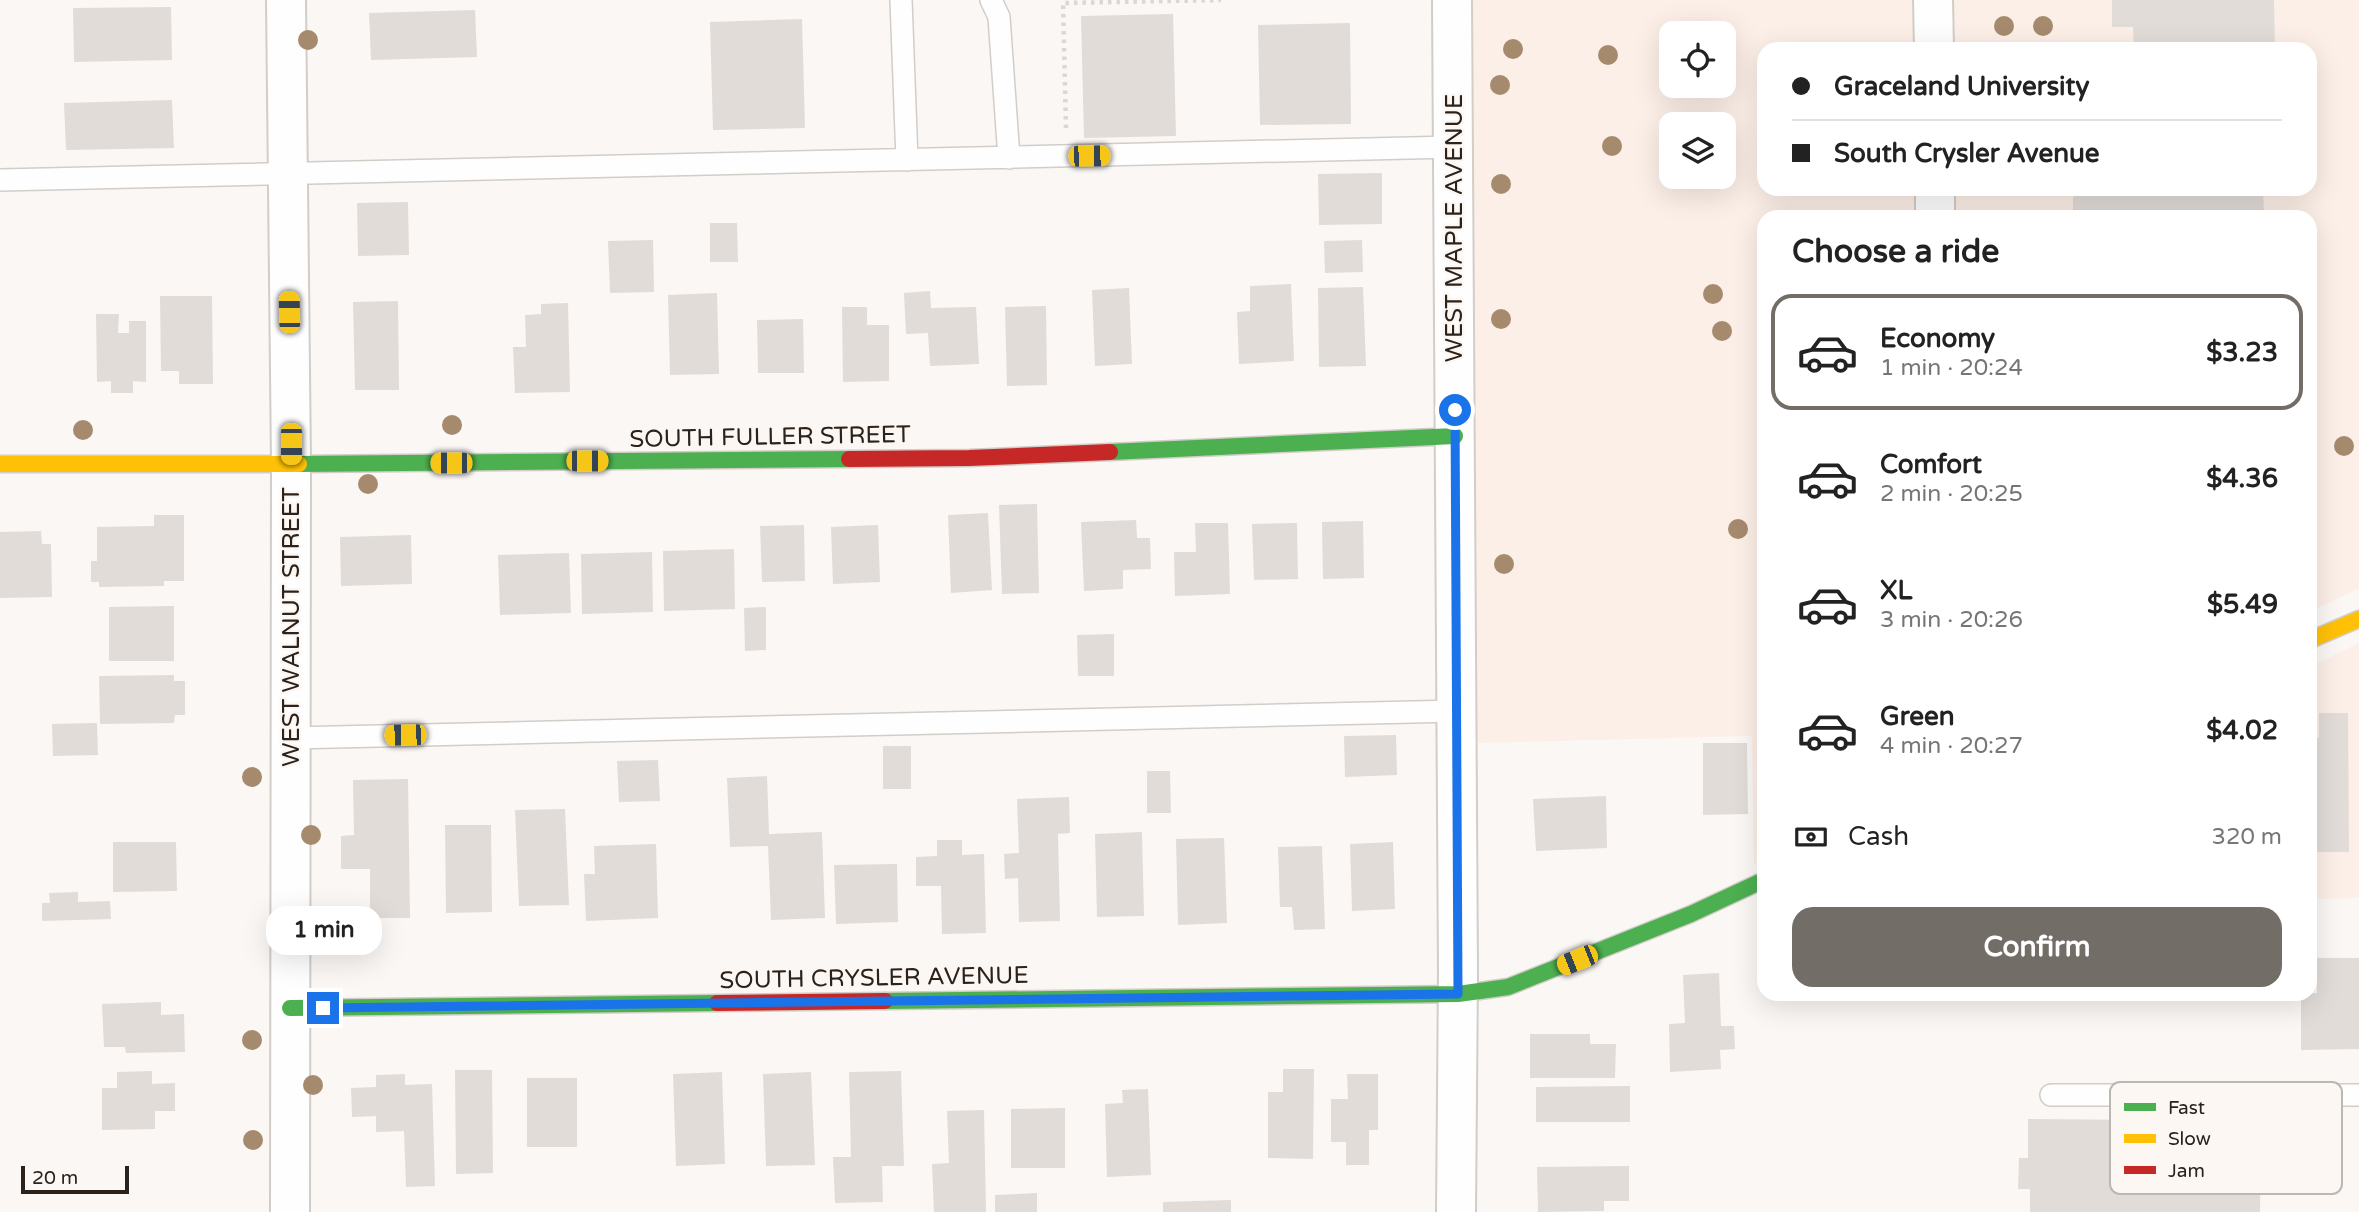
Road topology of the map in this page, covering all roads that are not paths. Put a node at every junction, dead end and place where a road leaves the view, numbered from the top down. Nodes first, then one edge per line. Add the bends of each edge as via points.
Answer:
1 (286, 0) edge
2 (901, 0) edge
3 (991, 0) edge
4 (1452, 0) edge
5 (1933, 0) edge
6 (1934, 42) edge
7 (1453, 148) junction
8 (1009, 158) junction
9 (907, 160) junction
10 (288, 173) junction
11 (0, 180) edge
12 (1455, 436) junction
13 (0, 464) edge
14 (291, 464) junction
15 (2359, 619) edge
16 (2317, 637) edge
17 (1457, 711) junction
18 (291, 738) junction
19 (1757, 883) edge
20 (1458, 994) junction
21 (290, 1008) junction
22 (2051, 1095) dead end
23 (2110, 1095) edge
24 (290, 1212) edge
25 (1456, 1212) edge

1 - 10 street, WEST WALNUT STREET
2 - 9 lane
3 - 8 lane via 999,17
4 - 7 street, WEST MAPLE AVENUE
5 - 6 street
7 - 8 lane
7 - 12 street, WEST MAPLE AVENUE
8 - 9 lane
9 - 10 lane
10 - 11 lane
10 - 14 street, WEST WALNUT STREET
12 - 14 street, SOUTH FULLER STREET via 969,458
12 - 17 street, WEST MAPLE AVENUE
13 - 14 street, SOUTH FULLER STREET
14 - 18 street, WEST WALNUT STREET
15 - 16 street
17 - 18 lane
17 - 20 street, WEST MAPLE AVENUE
18 - 21 street, WEST WALNUT STREET
19 - 20 street, SOUTH CRYSLER AVENUE via 1508,987
20 - 21 street, SOUTH CRYSLER AVENUE
20 - 25 street, WEST MAPLE AVENUE
21 - 24 street, WEST WALNUT STREET
22 - 23 lane

